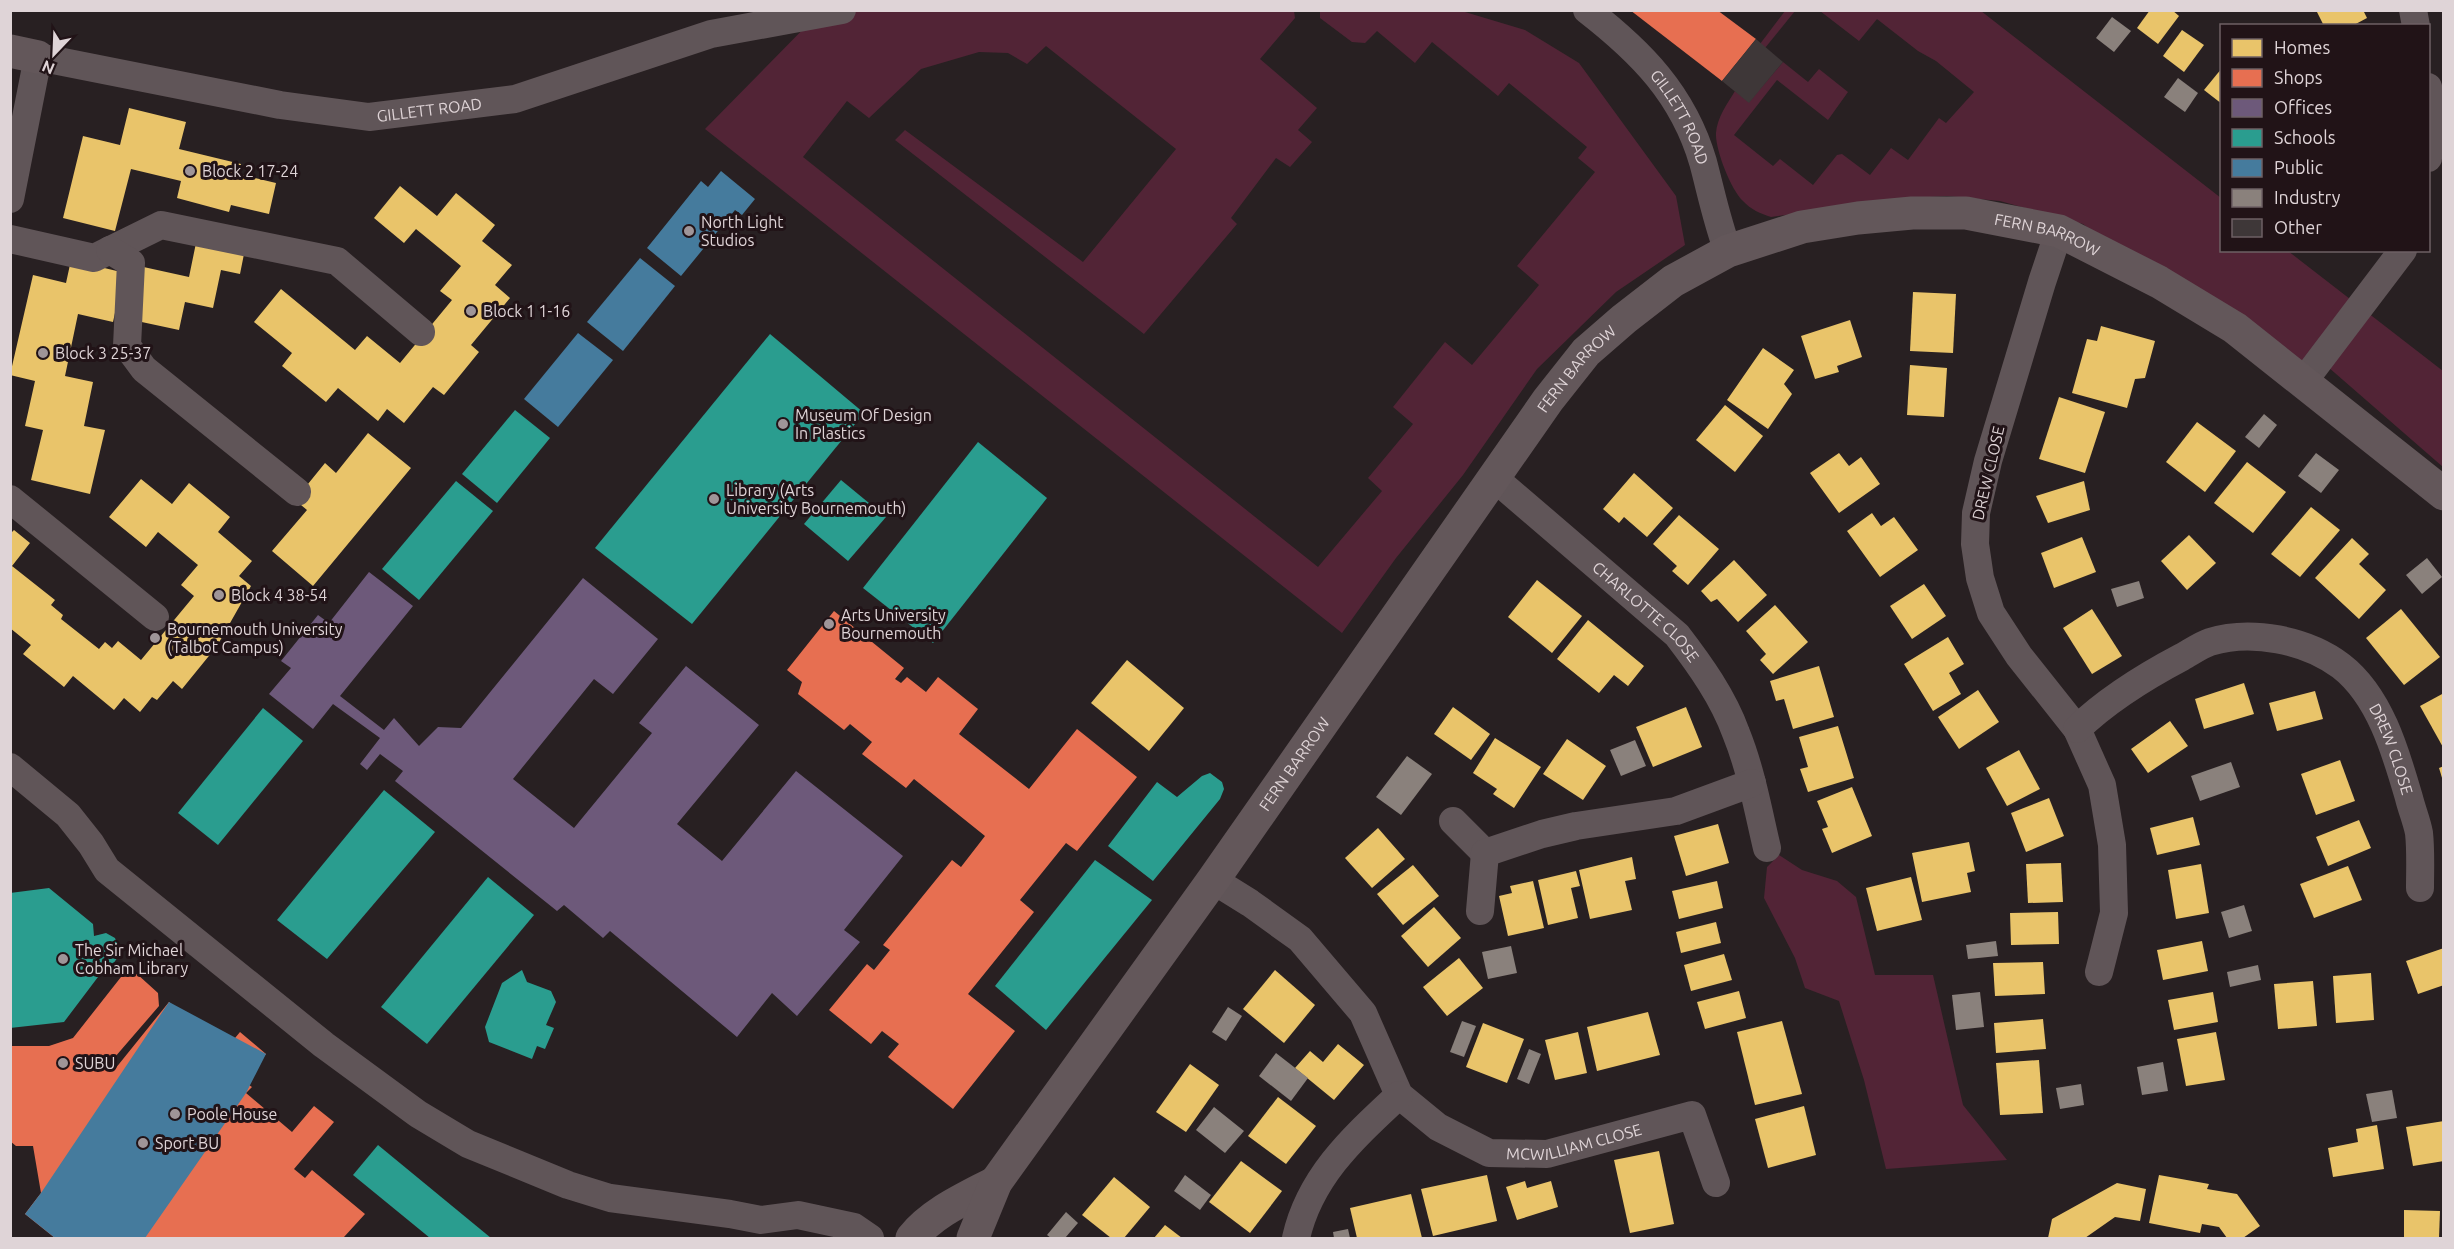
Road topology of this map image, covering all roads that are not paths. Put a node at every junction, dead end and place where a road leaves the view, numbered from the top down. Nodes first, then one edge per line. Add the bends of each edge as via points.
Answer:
1 (842, 10) edge
2 (1587, 10) edge
3 (708, 22) edge
4 (24, 54) edge
5 (2434, 96) edge
6 (2430, 137) edge
7 (10, 199) edge
8 (2059, 231) junction
9 (10, 239) edge
10 (110, 250) junction
11 (1728, 251) junction
12 (2401, 252) edge
13 (421, 332) dead end
14 (2303, 382) junction
15 (1493, 477) junction
16 (297, 492) dead end
17 (2444, 494) edge
18 (10, 499) edge
19 (155, 617) dead end
20 (2077, 729) junction
21 (10, 767) edge
22 (1752, 783) junction
23 (1453, 821) dead end
24 (1767, 848) dead end
25 (1485, 853) junction
26 (1212, 880) junction
27 (2420, 888) dead end
28 (1480, 911) dead end
29 (2099, 972) dead end
30 (1399, 1095) junction
31 (996, 1182) junction
32 (1716, 1183) dead end
33 (770, 1229) edge
34 (870, 1239) edge
35 (912, 1239) edge
36 (973, 1239) edge
37 (1296, 1239) edge

1 - 3 street, GILLETT ROAD
2 - 11 street, GILLETT ROAD via 1659,75 1682,110 1702,160
3 - 4 street, GILLETT ROAD via 515,99 369,117 280,105
4 - 7 street
5 - 6 street
8 - 11 street, FERN BARROW via 1966,213 1912,213 1802,227
8 - 14 street, FERN BARROW via 2159,282 2235,328
8 - 20 street, DREW CLOSE via 1988,461 1976,513 1975,544 1991,613 2019,656
9 - 10 street via 94,258
10 - 13 street via 161,225 337,261
10 - 16 street via 131,263 127,346 144,369
11 - 15 street, FERN BARROW via 1673,281 1586,352
12 - 14 street
14 - 17 street, FERN BARROW
15 - 22 street, CHARLOTTE CLOSE via 1677,635 1715,690 1736,732
15 - 26 street, FERN BARROW
18 - 19 street
20 - 27 street, DREW CLOSE via 2099,707 2149,674 2210,642 2266,638 2318,653 2341,666 2362,688 2390,740 2419,834
20 - 29 street, DREW CLOSE via 2102,785 2112,845 2114,913
21 - 33 street via 68,815 107,870 324,1045 418,1114 468,1144 567,1185 610,1198 679,1208
22 - 24 street, CHARLOTTE CLOSE
22 - 25 street via 1676,811 1576,826
23 - 25 street
25 - 28 street
26 - 30 street, MCWILLIAM CLOSE via 1300,939 1363,1013
26 - 31 street, FERN BARROW
30 - 32 street, MCWILLIAM CLOSE via 1438,1126 1489,1153 1547,1154 1692,1115
30 - 37 street via 1331,1163 1305,1207
31 - 35 street, FERN BARROW via 942,1211 922,1225
31 - 36 street, FERN BARROW
33 - 34 street via 798,1215 854,1227

